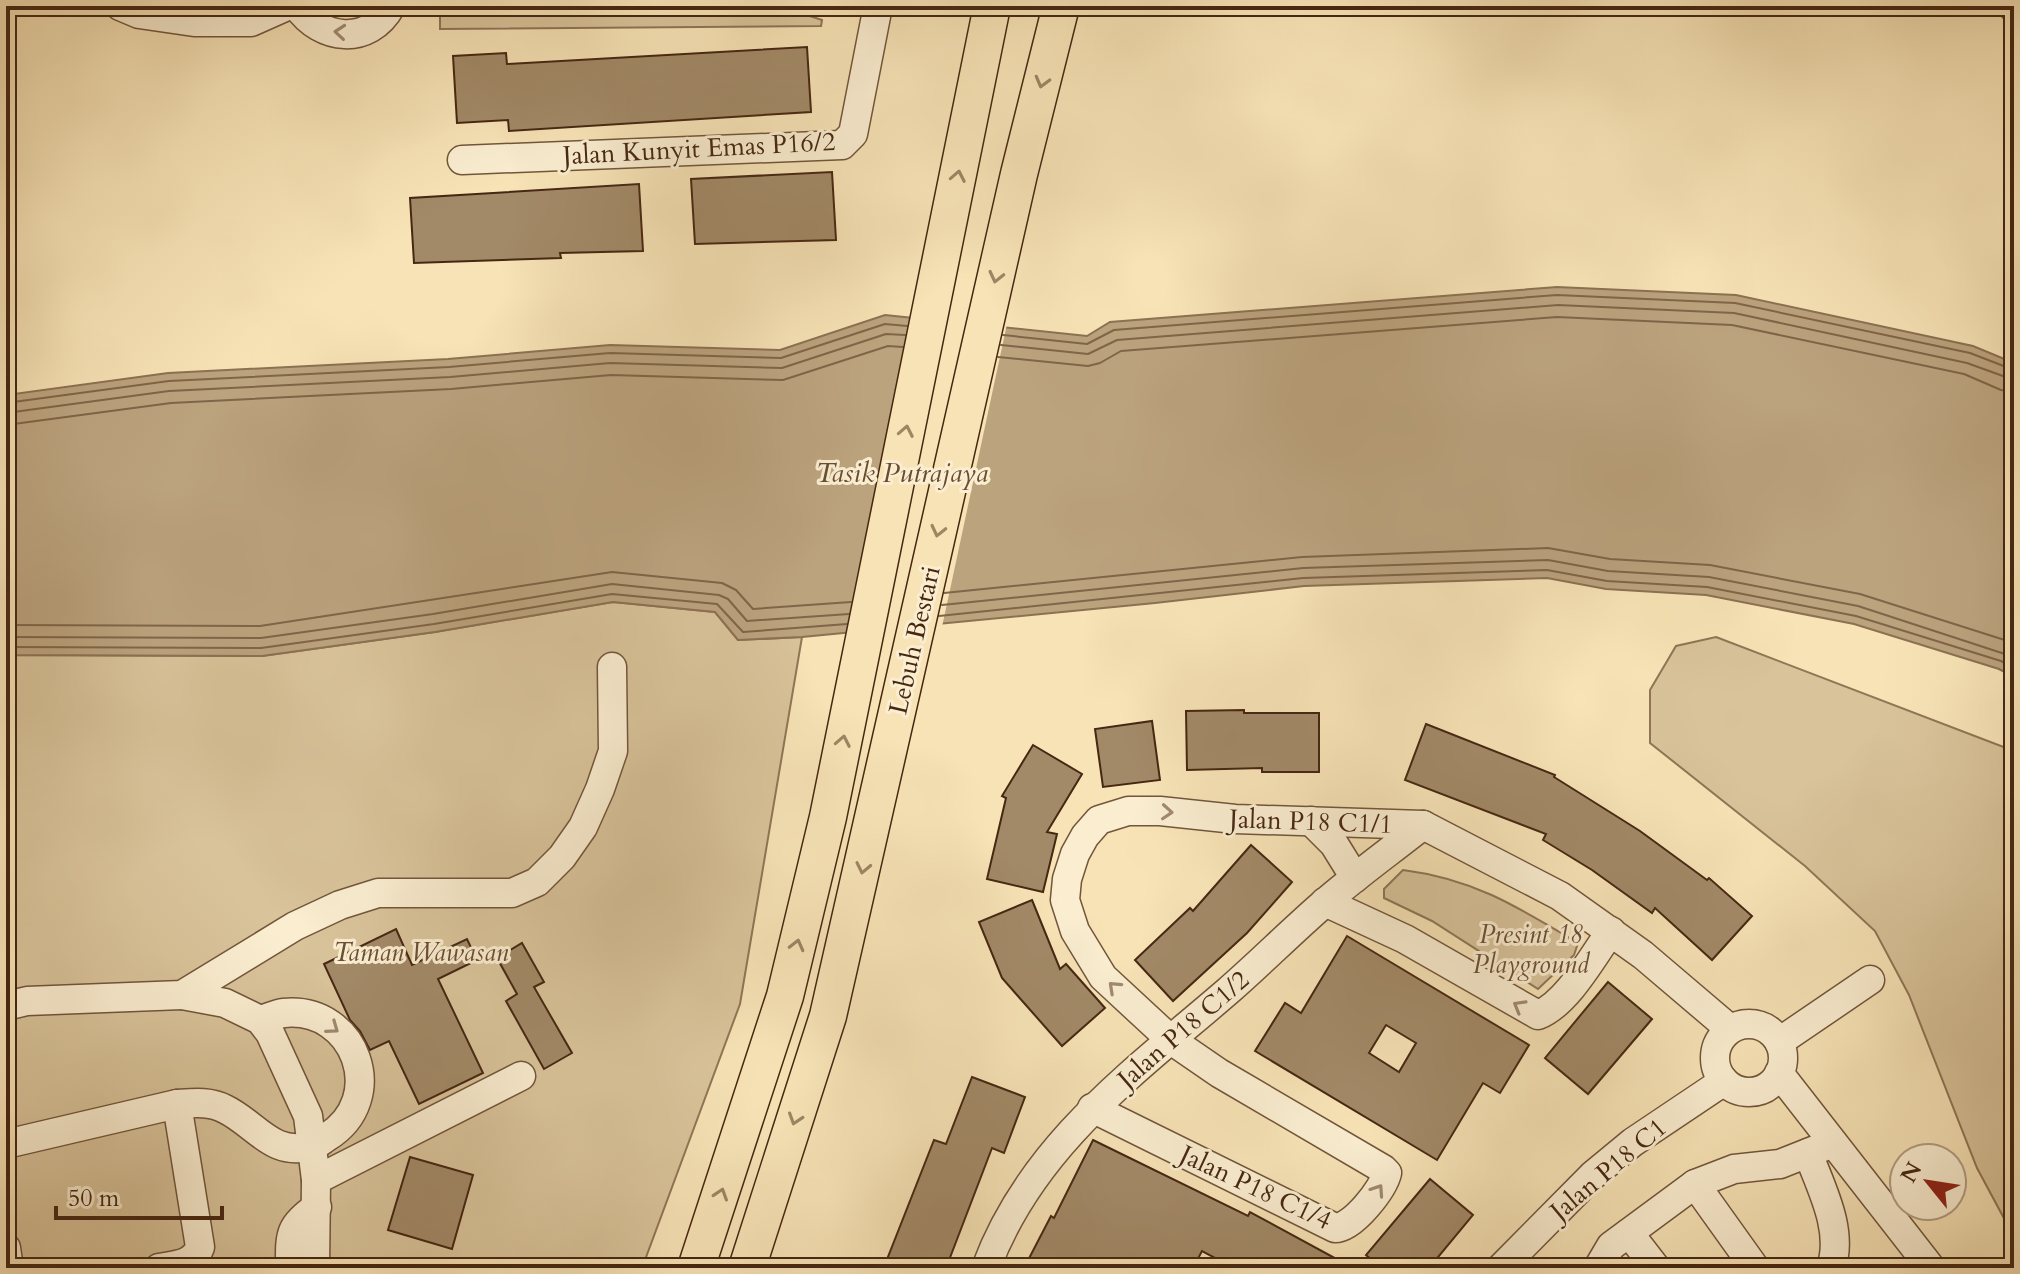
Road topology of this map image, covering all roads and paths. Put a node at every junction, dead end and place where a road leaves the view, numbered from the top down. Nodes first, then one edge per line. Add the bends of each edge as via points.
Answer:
1 (120, 6) edge
2 (287, 6) edge
3 (297, 6) edge
4 (391, 6) edge
5 (878, 6) edge
6 (992, 6) edge
7 (1061, 6) edge
8 (462, 160) dead end
9 (612, 667) dead end
10 (1311, 821) junction
11 (1423, 825) junction
12 (1355, 878) junction
13 (1325, 902) junction
14 (1611, 931) junction
15 (1870, 980) dead end
16 (182, 995) junction
17 (6, 1006) edge
18 (260, 1020) junction
19 (1730, 1029) junction
20 (1171, 1040) junction
21 (1779, 1042) junction
22 (1779, 1073) junction
23 (521, 1076) dead end
24 (1724, 1081) junction
25 (177, 1104) junction
26 (1092, 1108) junction
27 (6, 1144) edge
28 (313, 1146) junction
29 (1820, 1148) junction
30 (1695, 1184) junction
31 (317, 1194) junction
32 (1629, 1233) junction
33 (6, 1248) edge
34 (9, 1268) edge
35 (159, 1268) edge
36 (290, 1268) edge
37 (315, 1268) edge
38 (696, 1268) edge
39 (747, 1268) edge
40 (986, 1268) edge
41 (1501, 1268) edge
42 (1598, 1268) edge
43 (1656, 1268) edge
44 (1755, 1268) edge
45 (1831, 1268) edge
46 (1931, 1268) edge

1 - 2 street via 194,22 251,22
4 -> 3 street via 374,26 338,34 320,29
5 - 8 street, Jalan Kunyit Emas P16/2 via 853,134 842,145
38 -> 6 main road, Lebuh Bestari via 785,996 828,817
7 -> 39 main road, Lebuh Bestari via 828,1016
9 - 16 street via 613,751 600,789 583,827 537,882 512,893 378,893 340,905 295,926
10 - 11 street, Jalan P18 C1/1
10 - 12 street via 1334,844
20 -> 10 street, Jalan P18 C1/1 via 1103,977 1075,931 1065,900 1067,879 1085,836 1099,820 1128,811
11 - 12 street, Jalan P18 C1/2
11 - 14 street, Jalan P18 C1/1 via 1560,896
12 - 13 street, Jalan P18 C1/2
14 -> 13 street via 1570,989 1538,1015 1405,939
13 - 20 street, Jalan P18 C1/2
14 - 19 street, Jalan P18 C1/1
15 - 21 street
16 - 17 street
16 - 18 street via 225,1003
18 - 28 street via 308,1116
18 -> 28 street via 284,1013 317,1016 345,1036 360,1066 359,1099 342,1128
19 - 21 street via 1757,1025
19 - 24 street via 1716,1048
20 - 26 street, Jalan P18 C1/2
26 -> 20 street, Jalan P18 C1/4 via 1335,1228 1346,1225 1371,1201 1386,1178 1383,1169
21 - 22 street
22 - 24 street via 1753,1092
22 - 29 street
23 - 31 street
24 - 41 street, Jalan P18 C1 via 1593,1175
25 - 27 street
25 - 28 street via 224,1108 287,1149
25 - 35 street via 200,1247 190,1261
26 - 40 street, Jalan P18 C1/2 via 1034,1176
28 - 31 street
29 - 30 street via 1780,1164 1734,1169
29 - 45 street via 1833,1224
29 - 46 street
30 - 32 street
30 - 44 street
31 - 36 street via 293,1230
31 - 37 street
32 - 42 street via 1611,1246
32 - 43 street
33 - 34 street

